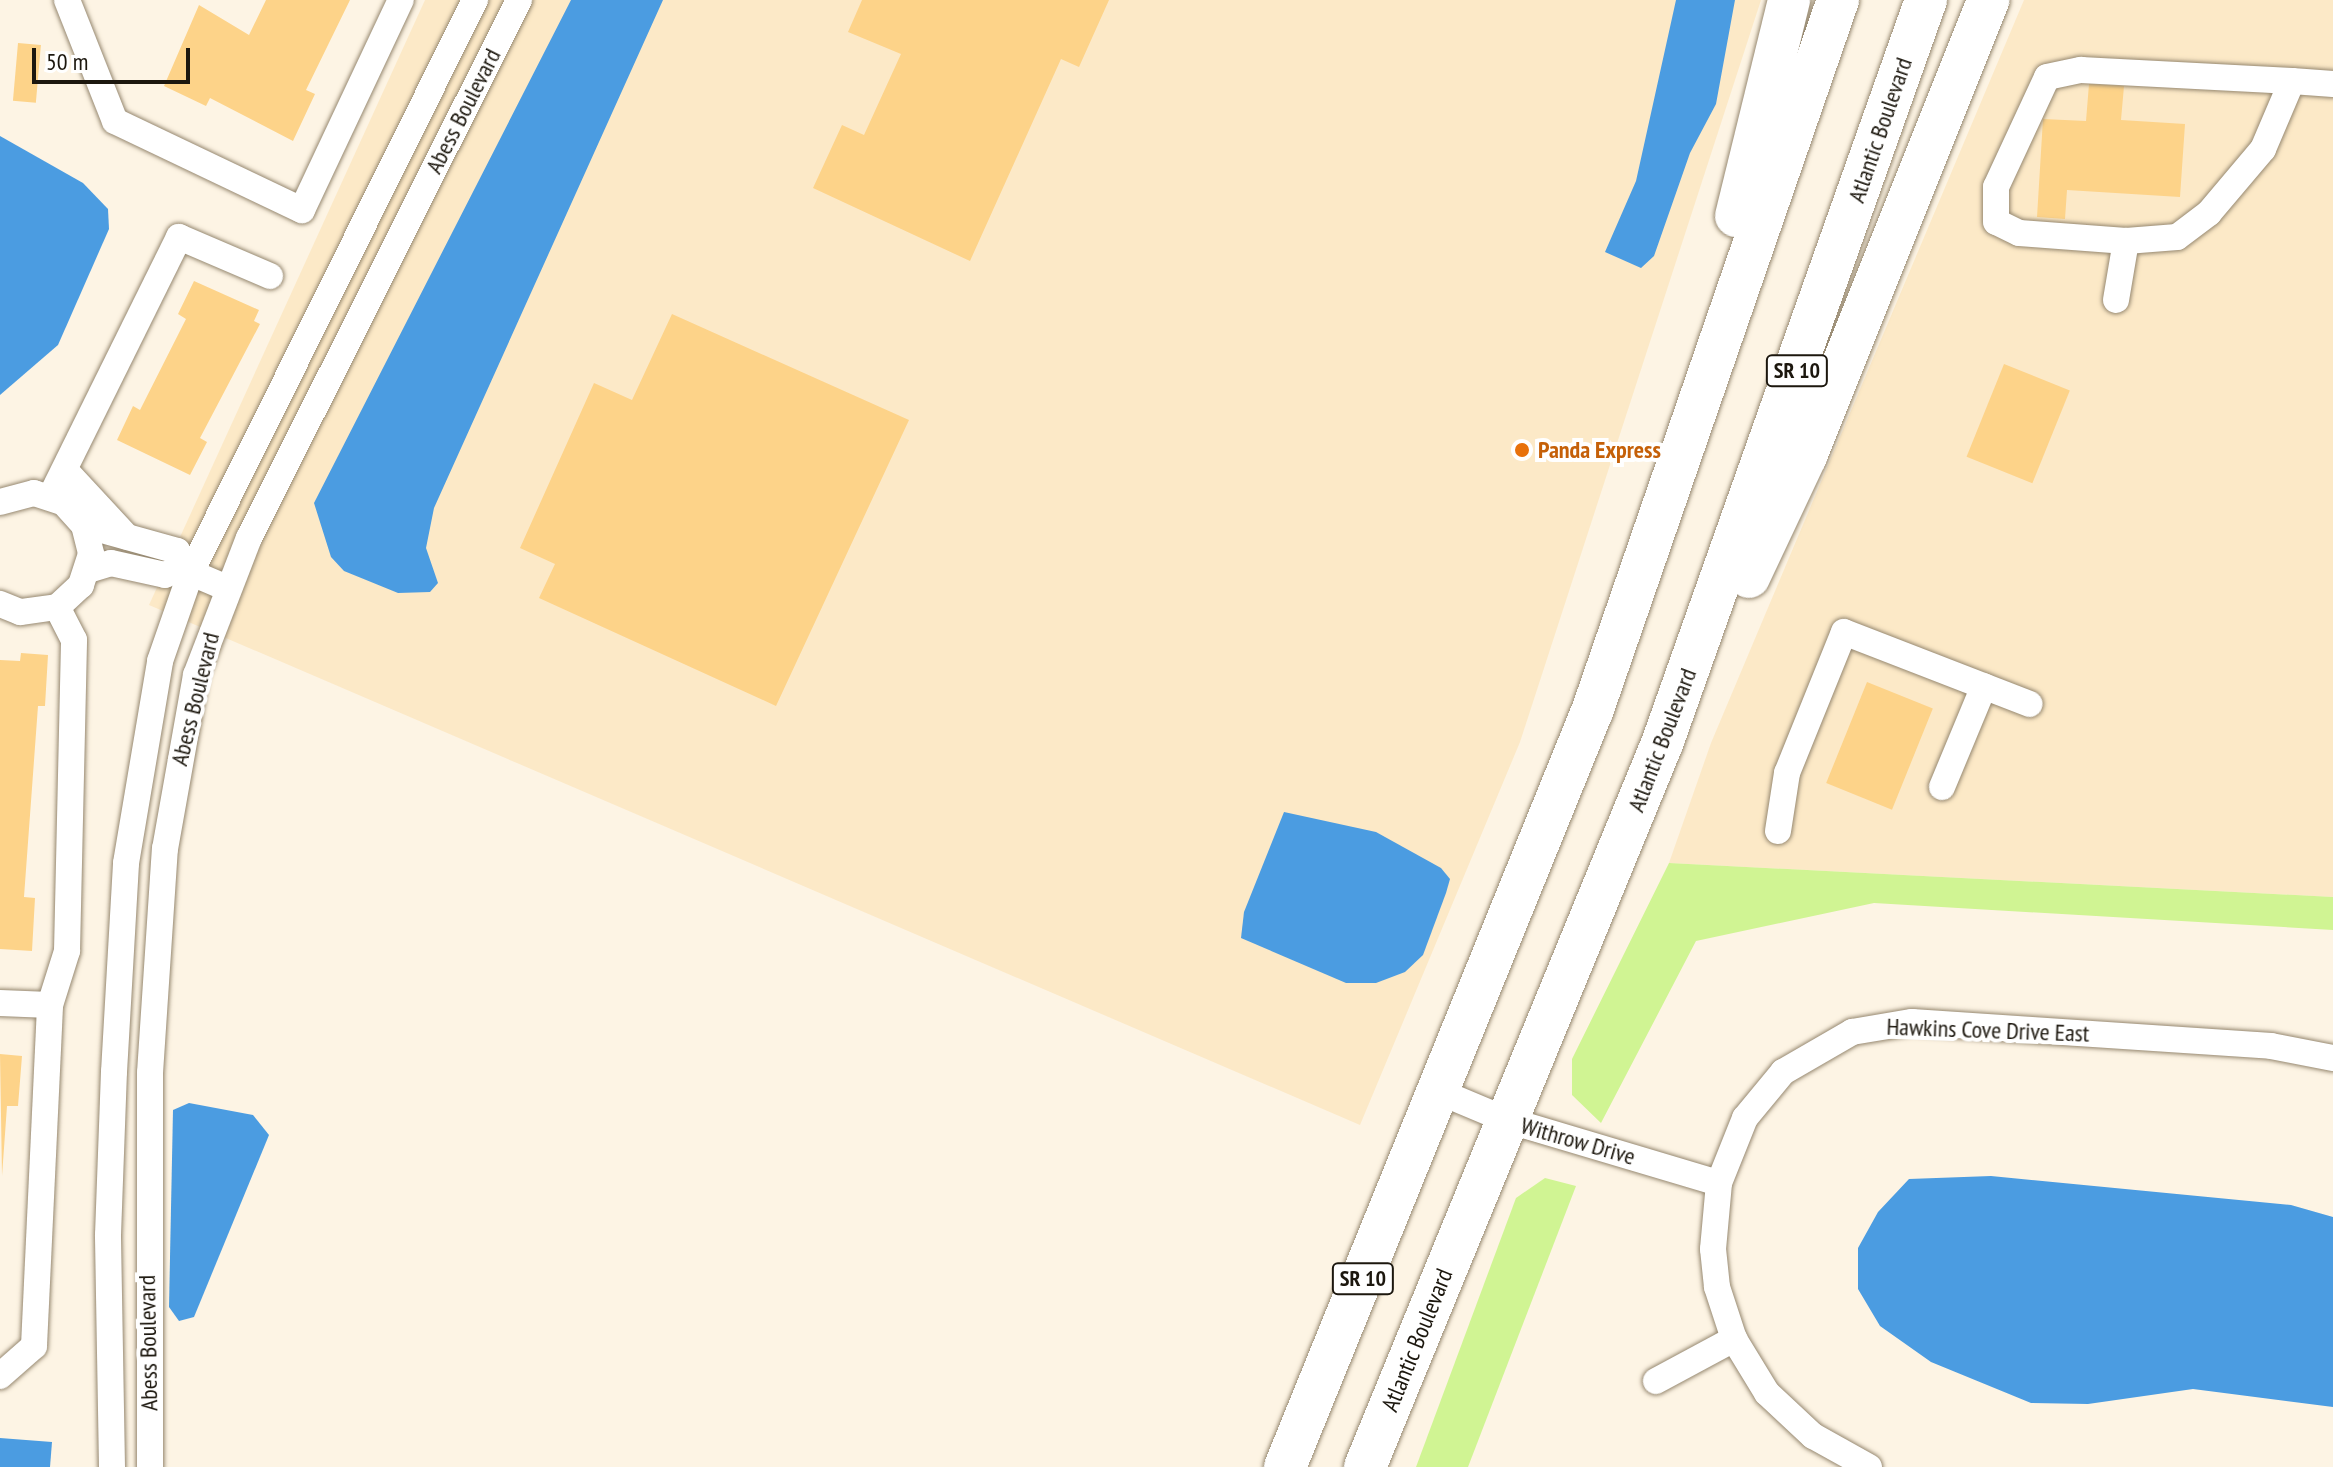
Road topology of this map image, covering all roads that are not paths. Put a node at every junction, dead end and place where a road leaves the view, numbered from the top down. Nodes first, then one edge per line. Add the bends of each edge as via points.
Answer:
1 (67, 0) edge
2 (401, 0) edge
3 (475, 0) edge
4 (519, 0) edge
5 (1789, 0) edge
6 (1839, 0) edge
7 (1926, 0) edge
8 (1988, 0) edge
9 (2292, 81) junction
10 (2333, 84) edge
11 (2126, 241) junction
12 (270, 276) dead end
13 (2116, 300) dead end
14 (65, 470) junction
15 (51, 496) junction
16 (0, 502) edge
17 (84, 525) junction
18 (127, 537) junction
19 (88, 570) junction
20 (185, 570) junction
21 (227, 588) junction
22 (0, 604) edge
23 (57, 607) junction
24 (1984, 686) junction
25 (2030, 704) dead end
26 (1593, 709) junction
27 (1663, 741) junction
28 (1942, 787) dead end
29 (1778, 831) dead end
30 (0, 1003) edge
31 (50, 1005) junction
32 (2333, 1058) edge
33 (1453, 1097) junction
34 (1507, 1120) junction
35 (1719, 1183) junction
36 (1734, 1339) junction
37 (0, 1376) edge
38 (1656, 1381) dead end
39 (112, 1467) edge
40 (150, 1467) edge
41 (1285, 1467) edge
42 (1365, 1467) edge
43 (1869, 1467) edge

1 - 2 street via 115,121 302,210
3 - 20 street, Abess Boulevard
4 - 21 street, Abess Boulevard
5 - 26 highway via 1746,186
6 - 26 highway, SR 10
6 - 33 highway via 1814,158 1724,429 1584,809
7 - 27 highway, Atlantic Boulevard / SR 10
8 - 27 highway via 1806,456
9 - 10 street
9 - 11 street via 2263,149 2209,213 2177,237
9 - 11 street via 2081,70 2047,77 1996,187 1996,222 2019,233
11 - 13 street
12 - 14 street via 179,237
14 - 15 street
14 - 18 street
15 - 16 street via 34,493
15 - 17 street
17 - 18 street
17 - 19 street
18 - 20 street via 177,551
19 - 20 street via 111,563 165,575
19 - 23 street
20 - 21 street
20 - 39 street, Abess Boulevard via 160,661 126,863 108,1235
21 - 40 street, Abess Boulevard via 196,675 165,849 149,1105
22 - 23 street via 20,612
23 - 31 street via 74,640 67,951
24 - 25 street
24 - 28 street
24 - 29 street via 1844,632 1787,773
26 - 33 highway, SR 10
27 - 34 highway, Atlantic Boulevard / SR 10
30 - 31 street
31 - 37 street via 34,1346
32 - 35 street, Hawkins Cove Drive East via 2271,1046 2150,1036 1912,1022 1872,1027 1815,1048 1776,1079 1745,1118
33 - 34 street, Withrow Drive
33 - 41 highway, SR 10
34 - 35 street, Withrow Drive
34 - 42 highway, Atlantic Boulevard / SR 10
35 - 36 street, Hawkins Cove Drive East via 1713,1249
36 - 38 street
36 - 43 street, Hawkins Cove Drive East via 1752,1372 1793,1420

